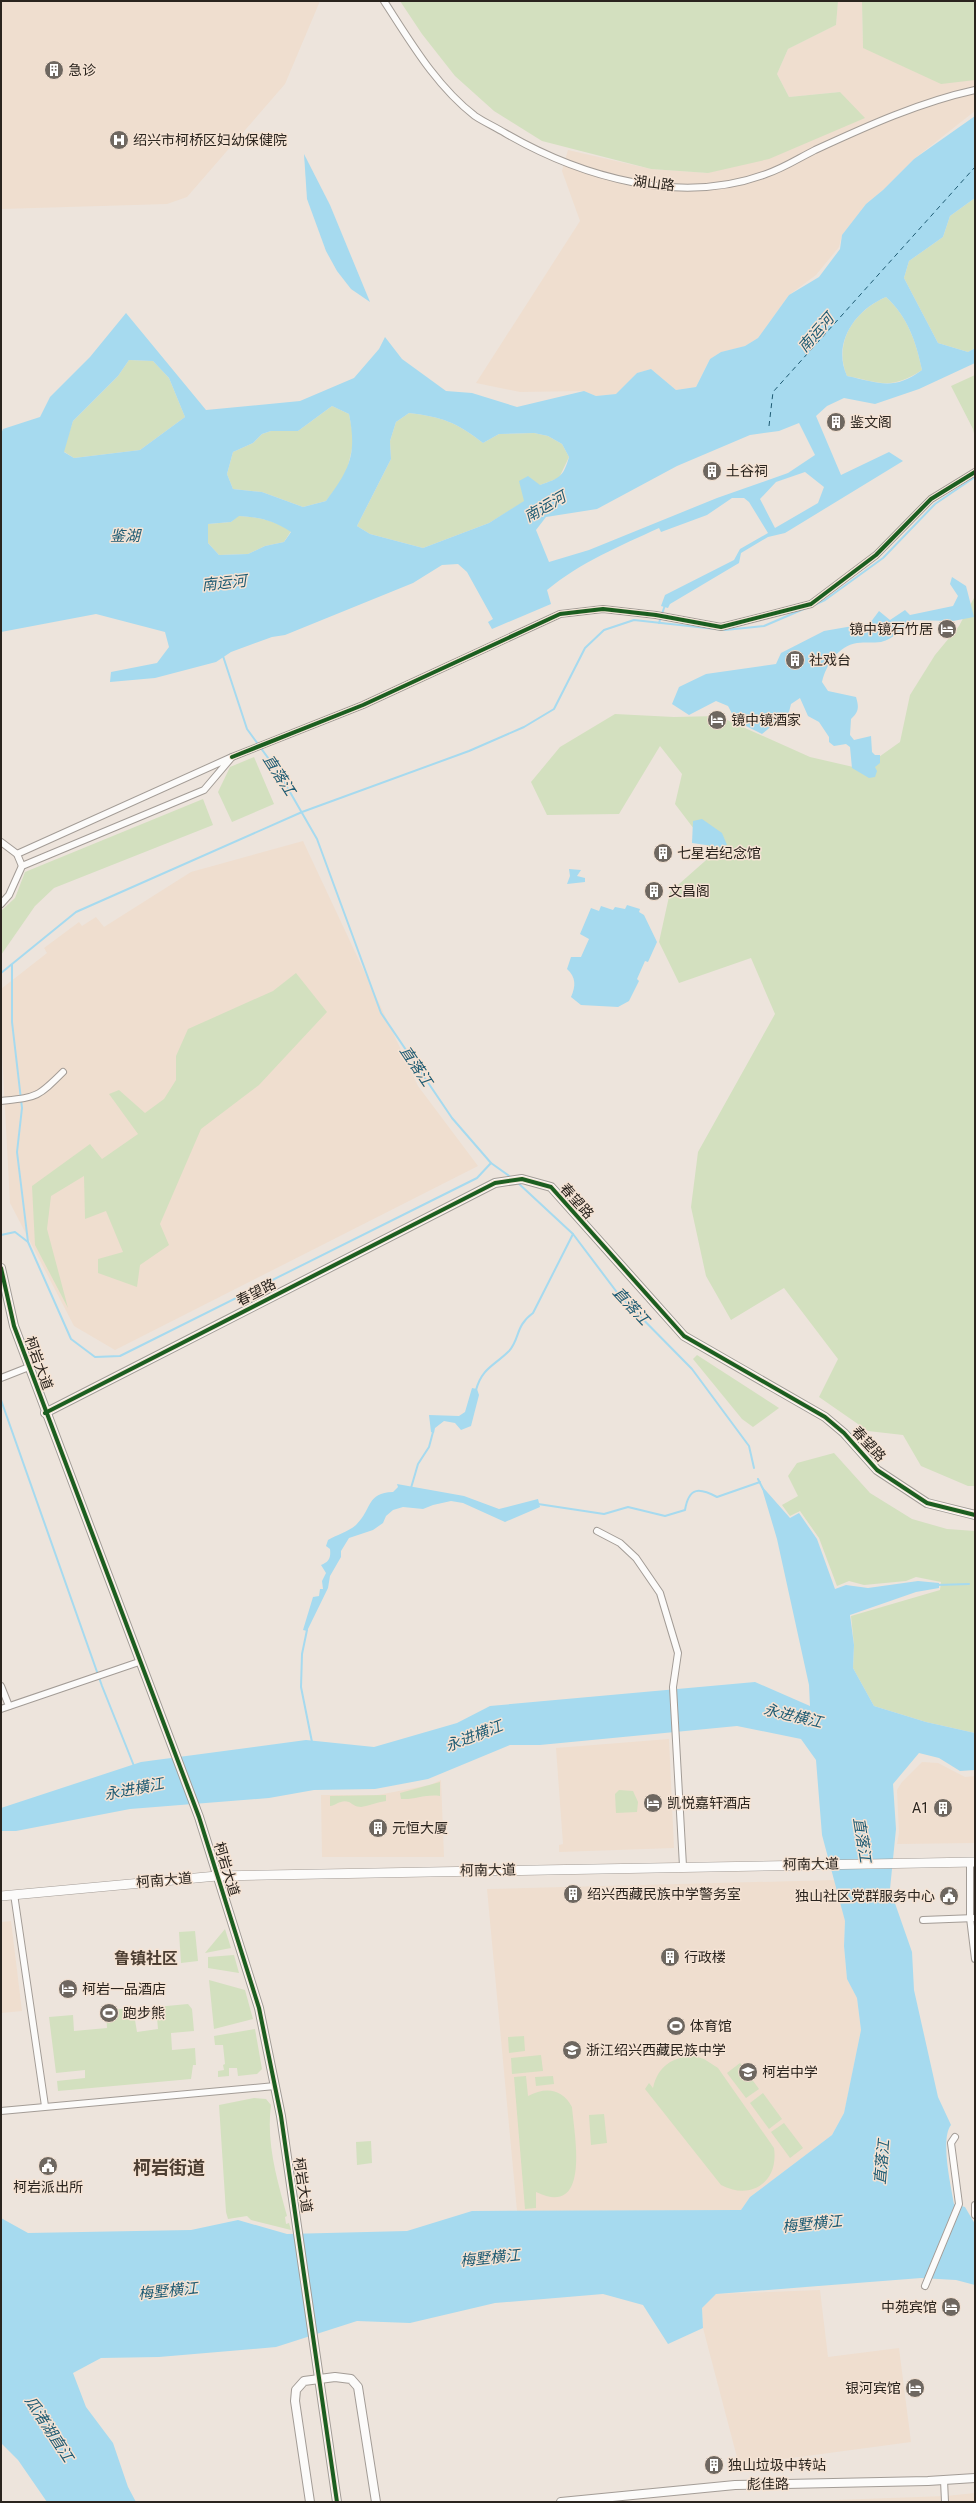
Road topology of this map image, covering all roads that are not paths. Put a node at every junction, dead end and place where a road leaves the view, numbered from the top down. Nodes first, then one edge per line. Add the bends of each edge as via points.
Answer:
1 (384, 1) edge
2 (975, 90) edge
3 (975, 472) edge
4 (232, 757) junction
5 (1, 842) edge
6 (18, 854) junction
7 (22, 866) junction
8 (1, 904) edge
9 (63, 1072) dead end
10 (1, 1101) edge
11 (1, 1268) edge
12 (29, 1367) junction
13 (1, 1378) edge
14 (45, 1413) junction
15 (975, 1515) edge
16 (597, 1531) dead end
17 (139, 1662) junction
18 (1, 1686) edge
19 (9, 1706) junction
20 (1, 1709) edge
21 (972, 1862) edge
22 (683, 1866) junction
23 (217, 1876) junction
24 (14, 1894) junction
25 (1, 1896) edge
26 (973, 1918) edge
27 (923, 1920) dead end
28 (975, 1959) edge
29 (275, 2086) junction
30 (45, 2106) junction
31 (1, 2111) edge
32 (955, 2137) dead end
33 (975, 2205) edge
34 (975, 2215) edge
35 (925, 2286) dead end
36 (320, 2379) junction
37 (975, 2478) edge
38 (944, 2480) junction
39 (310, 2502) edge
40 (337, 2502) edge
41 (376, 2502) edge
42 (561, 2502) edge
43 (945, 2502) edge

1 - 2 street, 湖山路 via 434,75 475,116 525,144 579,169 642,184 681,187 737,183 767,174 891,117 954,94
3 - 4 street via 932,499 876,555 811,604 722,627 603,609 560,614 363,705
4 - 6 street
4 - 7 street via 204,790
5 - 6 street
6 - 7 street
7 - 8 street via 9,895
9 - 10 street via 42,1093 28,1098
11 - 12 street, 柯岩大道 via 14,1326
12 - 13 street
12 - 14 street, 柯岩大道
14 - 15 street, 春望路 via 495,1183 520,1179 550,1187 684,1336 824,1417 844,1433 877,1470 928,1503
14 - 17 street, 柯岩大道
16 - 22 street via 620,1543 636,1558 660,1593 678,1653 674,1687
17 - 19 street
17 - 23 street, 柯岩大道 via 199,1817
18 - 19 street
19 - 20 street
21 - 22 main road, 柯南大道
21 - 26 street
22 - 23 main road, 柯南大道
23 - 24 main road, 柯南大道
23 - 29 street, 柯岩大道 via 259,2008
24 - 25 main road, 柯南大道
24 - 30 street
26 - 27 street
26 - 28 street
29 - 30 street via 212,2094
29 - 36 street, 柯岩大道
30 - 31 street
32 - 35 street via 950,2143 960,2204
33 - 34 street
36 - 39 street via 304,2382 296,2390 295,2401
36 - 40 street, 柯岩大道
36 - 41 street via 351,2379 358,2387
37 - 38 street, 彪佳路
38 - 42 street, 彪佳路 via 735,2485
38 - 43 street

